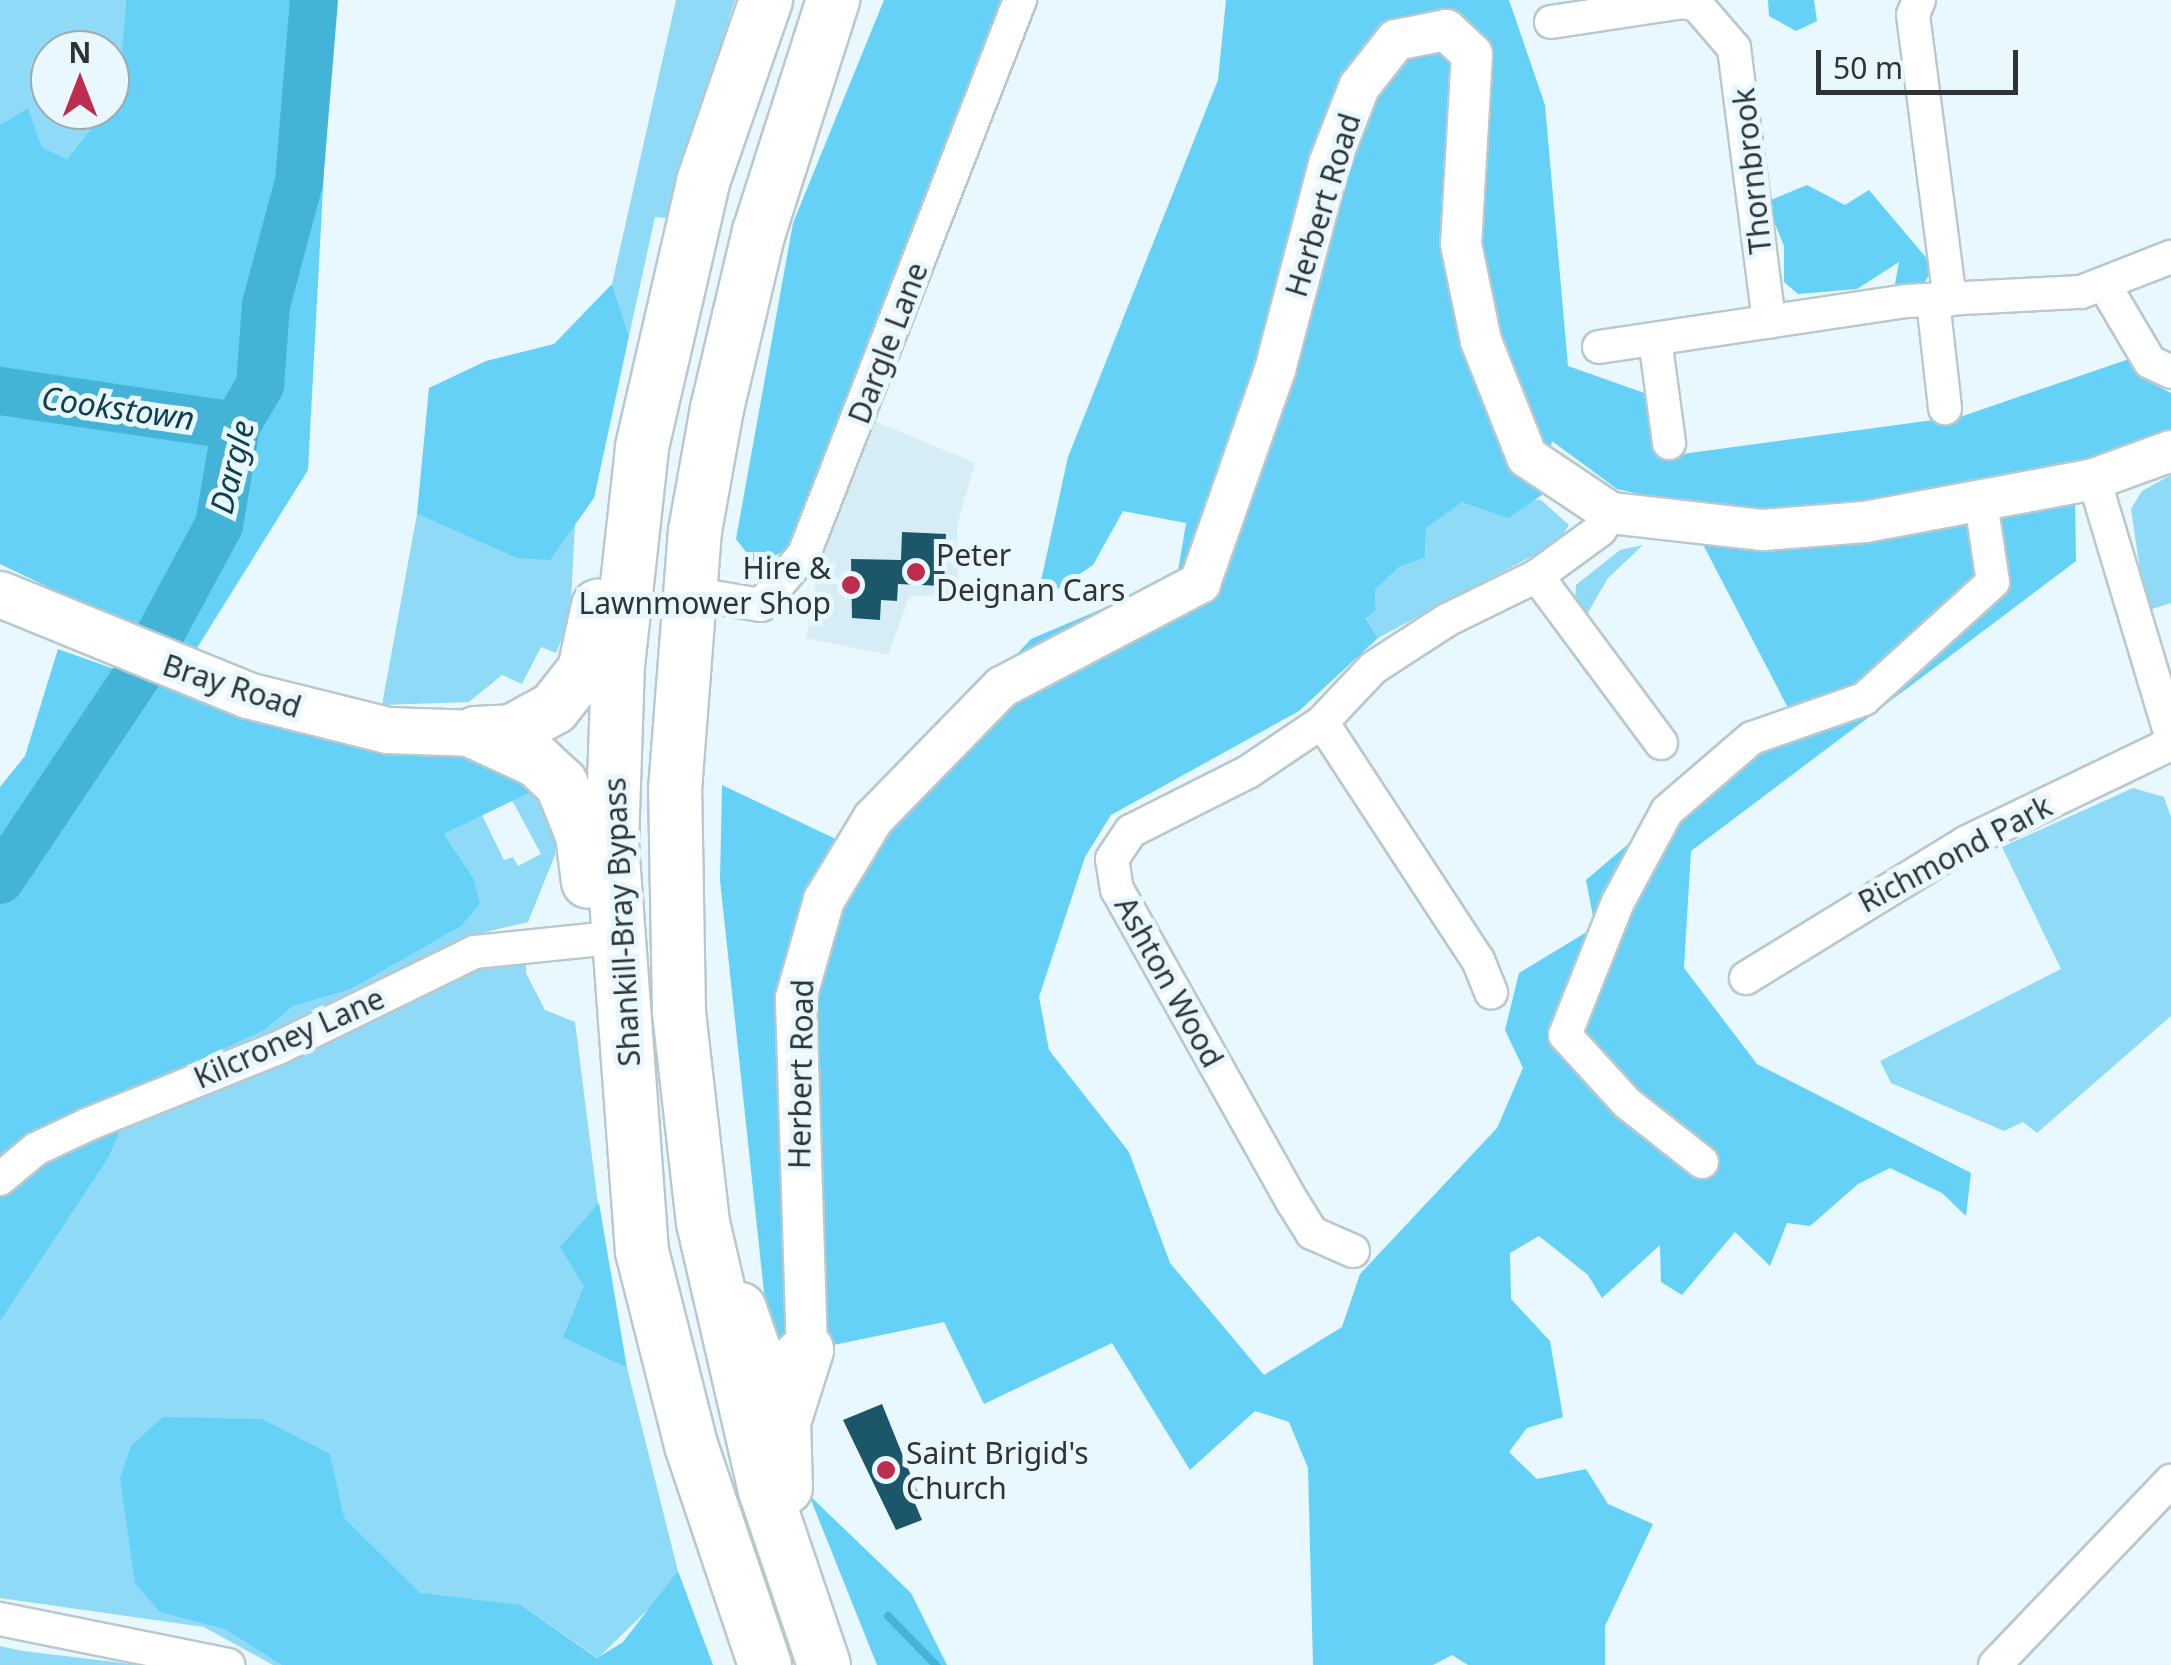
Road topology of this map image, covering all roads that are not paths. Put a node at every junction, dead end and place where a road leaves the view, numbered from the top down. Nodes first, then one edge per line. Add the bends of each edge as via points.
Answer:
1 (766, 0) edge
2 (833, 0) edge
3 (1020, 0) edge
4 (1919, 0) edge
5 (1550, 22) dead end
6 (2171, 257) edge
7 (2105, 286) junction
8 (1942, 300) junction
9 (1769, 322) junction
10 (1655, 339) junction
11 (1599, 347) dead end
12 (2171, 372) edge
13 (1946, 408) dead end
14 (1669, 443) dead end
15 (642, 447) junction
16 (2171, 451) edge
17 (2094, 479) junction
18 (1982, 503) junction
19 (1610, 512) junction
20 (1537, 576) junction
21 (688, 593) junction
22 (0, 594) edge
23 (1322, 722) junction
24 (476, 733) junction
25 (2171, 736) edge
26 (1662, 743) dead end
27 (2171, 744) edge
28 (675, 823) junction
29 (592, 940) junction
30 (1746, 978) dead end
31 (1490, 992) dead end
32 (1702, 1162) dead end
33 (0, 1179) edge
34 (1353, 1251) dead end
35 (642, 1252) junction
36 (807, 1350) junction
37 (2166, 1495) edge
38 (0, 1620) edge
39 (763, 1662) edge
40 (228, 1665) edge
41 (824, 1665) edge
42 (844, 1665) edge
43 (1995, 1665) edge

1 - 15 highway, Shankill-Bray Bypass via 702,182
2 - 21 highway, Shankill-Bray Bypass via 759,232 717,409
3 - 21 street, Dargle Lane via 804,554 761,605
4 - 8 street via 1912,15
5 - 9 street, Thornbrook via 1683,2 1697,5 1734,48
6 - 7 street
7 - 8 street via 2011,301
7 - 12 street via 2150,362
8 - 9 street
8 - 13 street
9 - 10 street
10 - 11 street
10 - 14 street
15 - 24 highway via 584,670 533,721
15 - 35 highway, Shankill-Bray Bypass via 618,666 612,844
16 - 17 street, Herbert Road
17 - 18 street, Herbert Road
17 - 25 street
18 - 19 street, Herbert Road via 1763,530
18 - 32 street via 1993,582 1864,698 1752,738 1667,810 1618,902 1564,1034 1627,1103
19 - 20 street, Ashton Wood
19 - 36 street, Herbert Road via 1527,458 1480,341 1461,244 1472,54 1446,30 1396,40 1359,87 1329,164 1275,370 1200,583 1002,687 873,818 824,900 796,998
20 - 23 street, Ashton Wood via 1447,620 1373,668
20 - 26 street
21 - 28 highway, Shankill-Bray Bypass
22 - 24 main road, Bray Road via 176,670 387,730
23 - 31 street via 1478,960
23 - 34 street, Ashton Wood via 1248,772 1131,831 1111,874 1312,1233
24 - 29 highway via 537,761 561,783 582,835
27 - 30 street, Richmond Park via 1967,842
28 - 36 highway via 687,863 699,1064 746,1336 758,1361 771,1368 797,1365
28 - 41 highway, Shankill-Bray Bypass via 678,1011 703,1223 766,1491
29 - 33 street, Kilcroney Lane via 475,952 278,1048 36,1149
29 - 35 highway via 621,1187
35 - 39 highway, Shankill-Bray Bypass via 691,1444
36 - 42 highway via 780,1453
37 - 43 street
38 - 40 street

